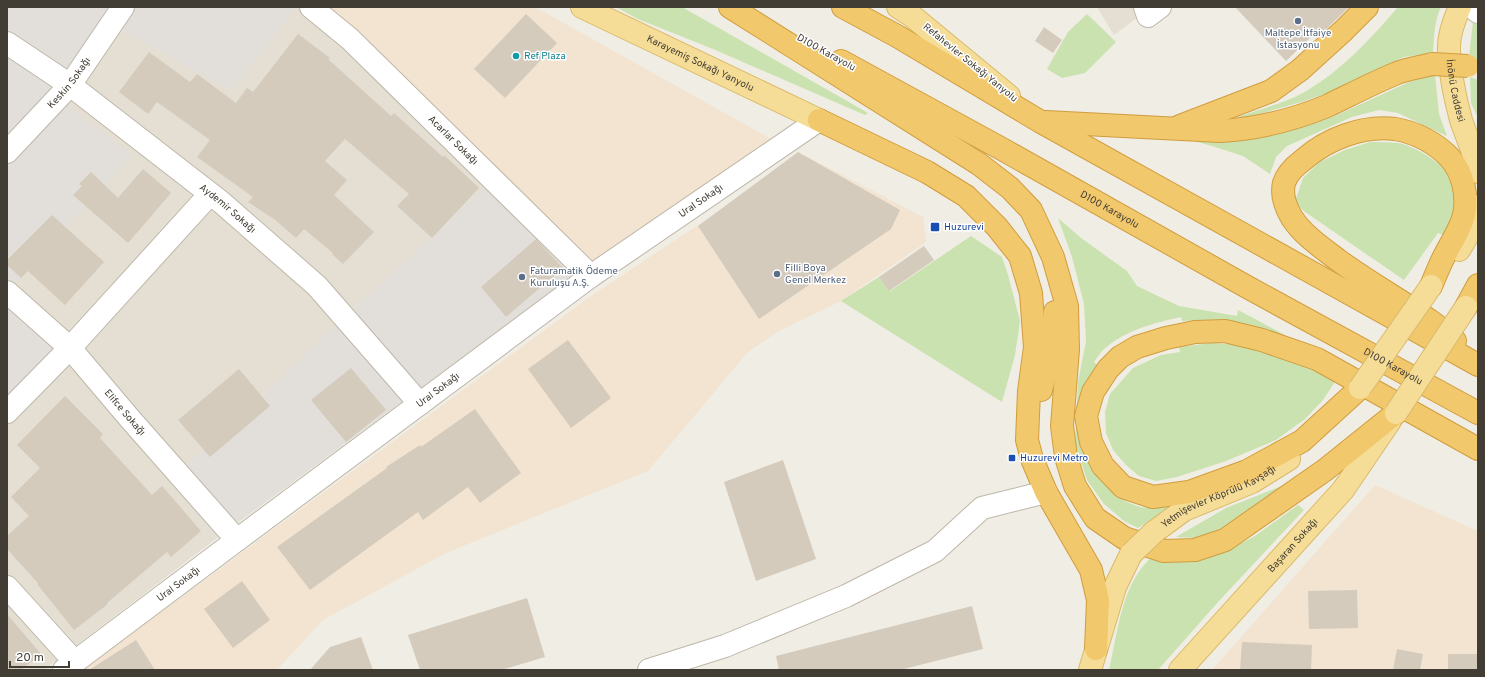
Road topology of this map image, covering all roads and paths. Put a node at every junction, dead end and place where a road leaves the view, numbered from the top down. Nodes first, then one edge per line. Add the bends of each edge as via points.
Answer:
1 (123, 7) edge
2 (311, 7) edge
3 (582, 7) edge
4 (730, 7) edge
5 (741, 7) edge
6 (843, 7) edge
7 (898, 7) edge
8 (1145, 7) edge
9 (1160, 7) edge
10 (1367, 7) edge
11 (1460, 7) edge
12 (1472, 7) edge
13 (1478, 12) edge
14 (7, 43) edge
15 (1473, 69) edge
16 (70, 85) junction
17 (819, 120) junction
18 (1041, 122) junction
19 (1174, 128) junction
20 (7, 152) edge
21 (979, 164) junction
22 (1478, 172) edge
23 (210, 194) junction
24 (1478, 206) edge
25 (591, 276) junction
26 (1478, 285) edge
27 (1431, 286) junction
28 (7, 292) edge
29 (1472, 302) edge
30 (70, 348) junction
31 (1478, 359) edge
32 (1478, 365) edge
33 (1360, 388) junction
34 (420, 404) junction
35 (7, 412) edge
36 (1396, 413) junction
37 (1478, 413) edge
38 (1027, 440) junction
39 (1478, 449) edge
40 (1046, 492) junction
41 (237, 540) junction
42 (7, 587) edge
43 (1096, 649) junction
44 (69, 666) edge
45 (649, 670) edge
46 (1090, 670) edge
47 (1180, 670) edge

1 - 16 street, Keskin Sokağı
2 - 25 street, Acarlar Sokağı via 350,39
3 - 17 main road, Karayemiş Sokağı Yanyolu
4 - 21 highway
5 - 37 highway, D100 Karayolu via 1002,148
6 - 18 highway via 897,36
7 - 18 main road, Refahevler Sokağı Yanyolu
8 - 9 street via 1148,16
10 - 19 highway via 1300,70 1271,91
11 - 22 main road, İnönü Caddesi via 1453,22 1449,50 1454,91
12 - 13 street
14 - 16 street, Aydemir Sokağı
15 - 19 highway, bridge via 1432,64 1398,72 1326,106 1273,123 1239,130
16 - 20 street, Keskin Sokağı
16 - 23 street, Aydemir Sokağı
17 - 25 street, Ural Sokağı
17 - 38 highway via 927,172 966,196 997,227 1020,256 1031,293 1035,346 1029,391
18 - 19 highway
18 - 32 highway
21 - 36 highway via 1010,188 1031,210 1053,257 1067,306 1068,349 1062,426 1066,457 1074,486 1095,518 1124,538 1164,550 1195,550 1225,540 1325,470
21 - 38 highway via 1016,201 1041,250 1056,306 1052,348
23 - 30 street
23 - 34 street, Aydemir Sokağı via 317,286
24 - 27 main road via 1463,244
25 - 34 street, Ural Sokağı
26 - 29 highway
27 - 31 highway via 1464,215 1465,192 1462,177 1444,152 1415,134 1395,129 1371,129 1349,134 1326,144 1292,169 1284,184 1284,201 1300,229 1360,276 1430,320
27 - 33 main road, Yetmişevler Köprülü Kavşağı, bridge
28 - 30 street, Elifce Sokağı
29 - 36 main road, Başaran Sokağı, bridge
30 - 35 street
30 - 41 street, Elifce Sokağı
33 - 39 highway via 1302,441 1247,471 1189,492 1153,497 1123,487 1103,466 1091,442 1086,416 1093,392 1108,369 1137,347 1195,332 1225,331 1262,340 1317,359
33 - 43 main road, Yetmişevler Köprülü Kavşağı, bridge via 1340,418 1307,448 1252,482 1184,510 1154,532 1131,554 1115,587
34 - 41 street, Ural Sokağı
36 - 47 main road, Başaran Sokağı via 1343,490
38 - 40 highway
40 - 43 highway via 1091,570 1098,600
40 - 45 street via 982,508 935,551 846,596 725,646
41 - 44 street, Ural Sokağı
42 - 44 street
43 - 46 main road, Yetmişevler Köprülü Kavşağı

